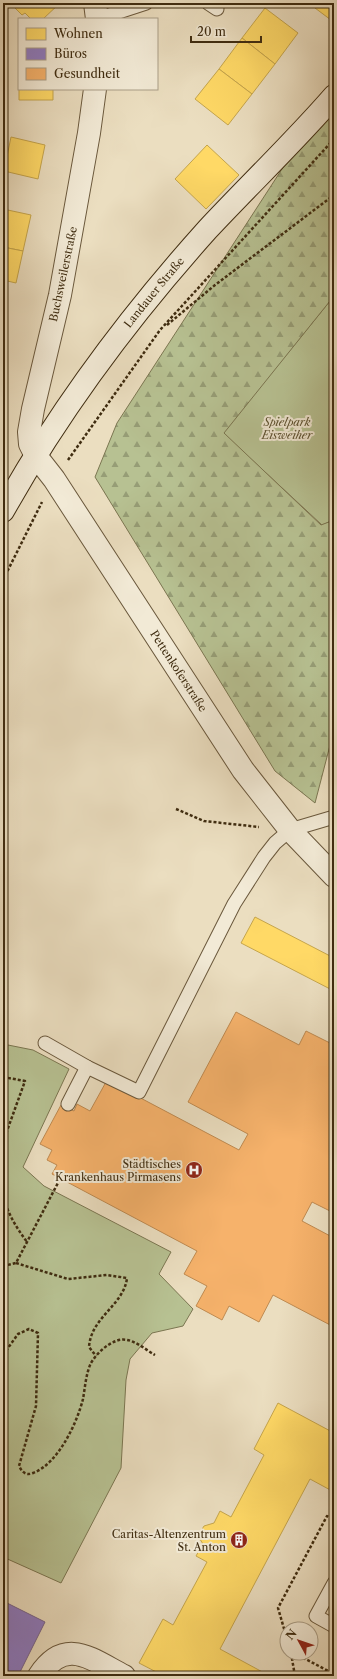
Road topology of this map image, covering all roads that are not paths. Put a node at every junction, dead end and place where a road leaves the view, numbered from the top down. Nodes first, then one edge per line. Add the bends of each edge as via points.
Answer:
1 (96, 3) edge
2 (146, 3) edge
3 (97, 18) edge
4 (100, 18) edge
5 (95, 90) edge
6 (334, 96) edge
7 (36, 456) junction
8 (3, 511) edge
9 (334, 817) edge
10 (290, 830) junction
11 (334, 876) edge
12 (45, 1043) dead end
13 (87, 1067) junction
14 (68, 1104) dead end
15 (334, 1582) edge
16 (334, 1626) edge
17 (39, 1676) edge
18 (124, 1676) edge

1 - 3 street
2 - 4 lane
5 - 7 street, Buchsweilerstraße via 60,295 29,432 30,444
6 - 7 street, Landauer Straße via 156,289 107,350 67,406
7 - 8 street, Landauer Straße
7 - 10 street, Pettenkoferstraße via 54,479 243,770
9 - 10 lane
10 - 11 street, Pettenkoferstraße
10 - 13 lane via 275,842 234,904 138,1092
12 - 13 lane
13 - 14 lane
15 - 16 lane via 316,1616
17 - 18 street via 46,1665 56,1657 81,1653

